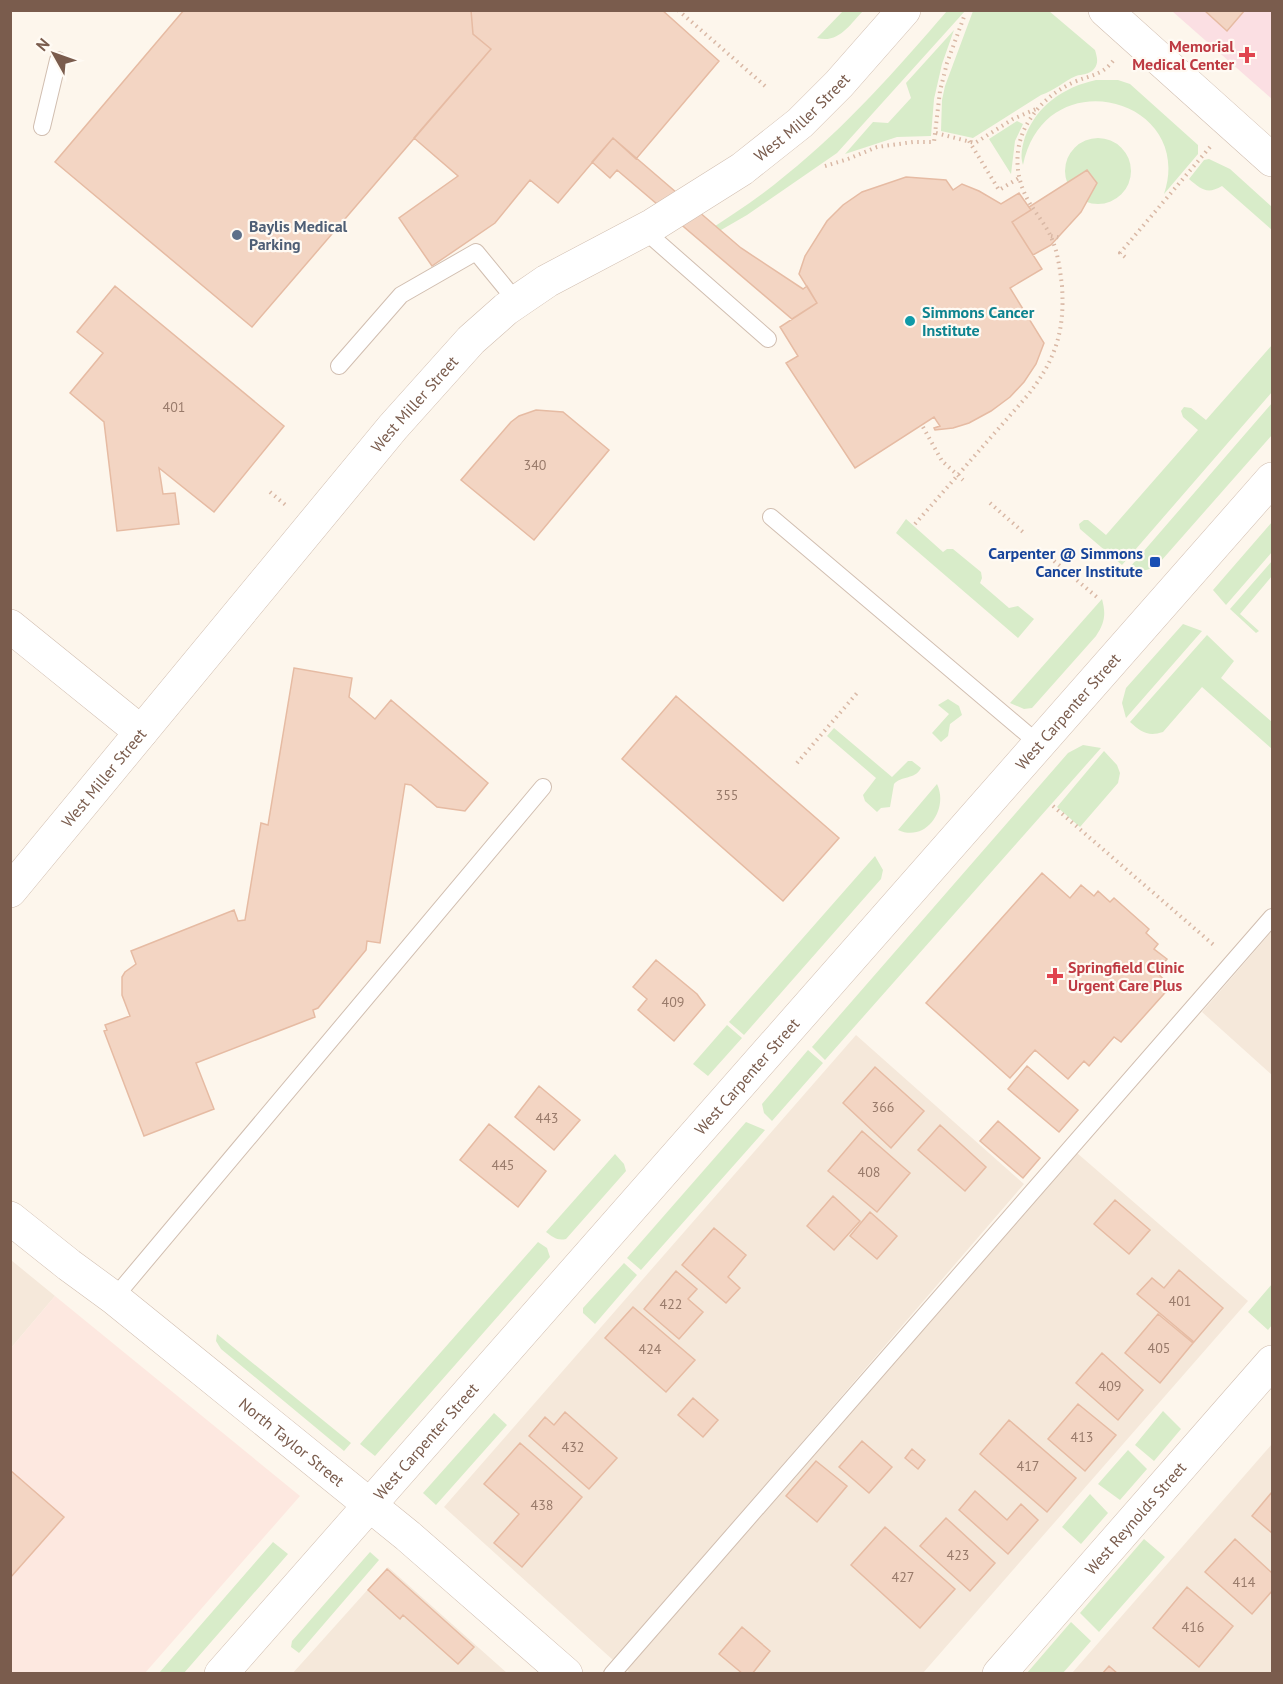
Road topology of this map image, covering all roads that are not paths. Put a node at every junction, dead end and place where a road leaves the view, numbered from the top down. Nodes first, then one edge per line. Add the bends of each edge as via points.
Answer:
1 (904, 10) edge
2 (1105, 10) edge
3 (58, 60) dead end
4 (42, 127) dead end
5 (1272, 160) edge
6 (644, 230) junction
7 (517, 302) junction
8 (768, 339) dead end
9 (339, 366) dead end
10 (1272, 479) edge
11 (771, 517) dead end
12 (10, 626) edge
13 (141, 732) junction
14 (1039, 744) junction
15 (543, 787) dead end
16 (10, 891) edge
17 (1272, 917) edge
18 (10, 1218) edge
19 (114, 1298) junction
20 (1272, 1362) edge
21 (369, 1504) junction
22 (221, 1674) edge
23 (567, 1674) edge
24 (612, 1674) edge
25 (999, 1674) edge

1 - 6 street, West Miller Street via 800,123 742,169
2 - 5 street
3 - 4 lane
6 - 7 street, West Miller Street via 547,281
6 - 8 lane
7 - 9 lane via 477,252 401,296
7 - 13 street, West Miller Street via 471,340 430,385
10 - 14 street, West Carpenter Street
11 - 14 lane
12 - 13 street
13 - 16 street, West Miller Street
14 - 21 street, West Carpenter Street
15 - 19 lane
17 - 24 lane
18 - 19 street, North Taylor Street
19 - 21 street, North Taylor Street
20 - 25 street, West Reynolds Street
21 - 22 street, West Carpenter Street
21 - 23 street, North Taylor Street

